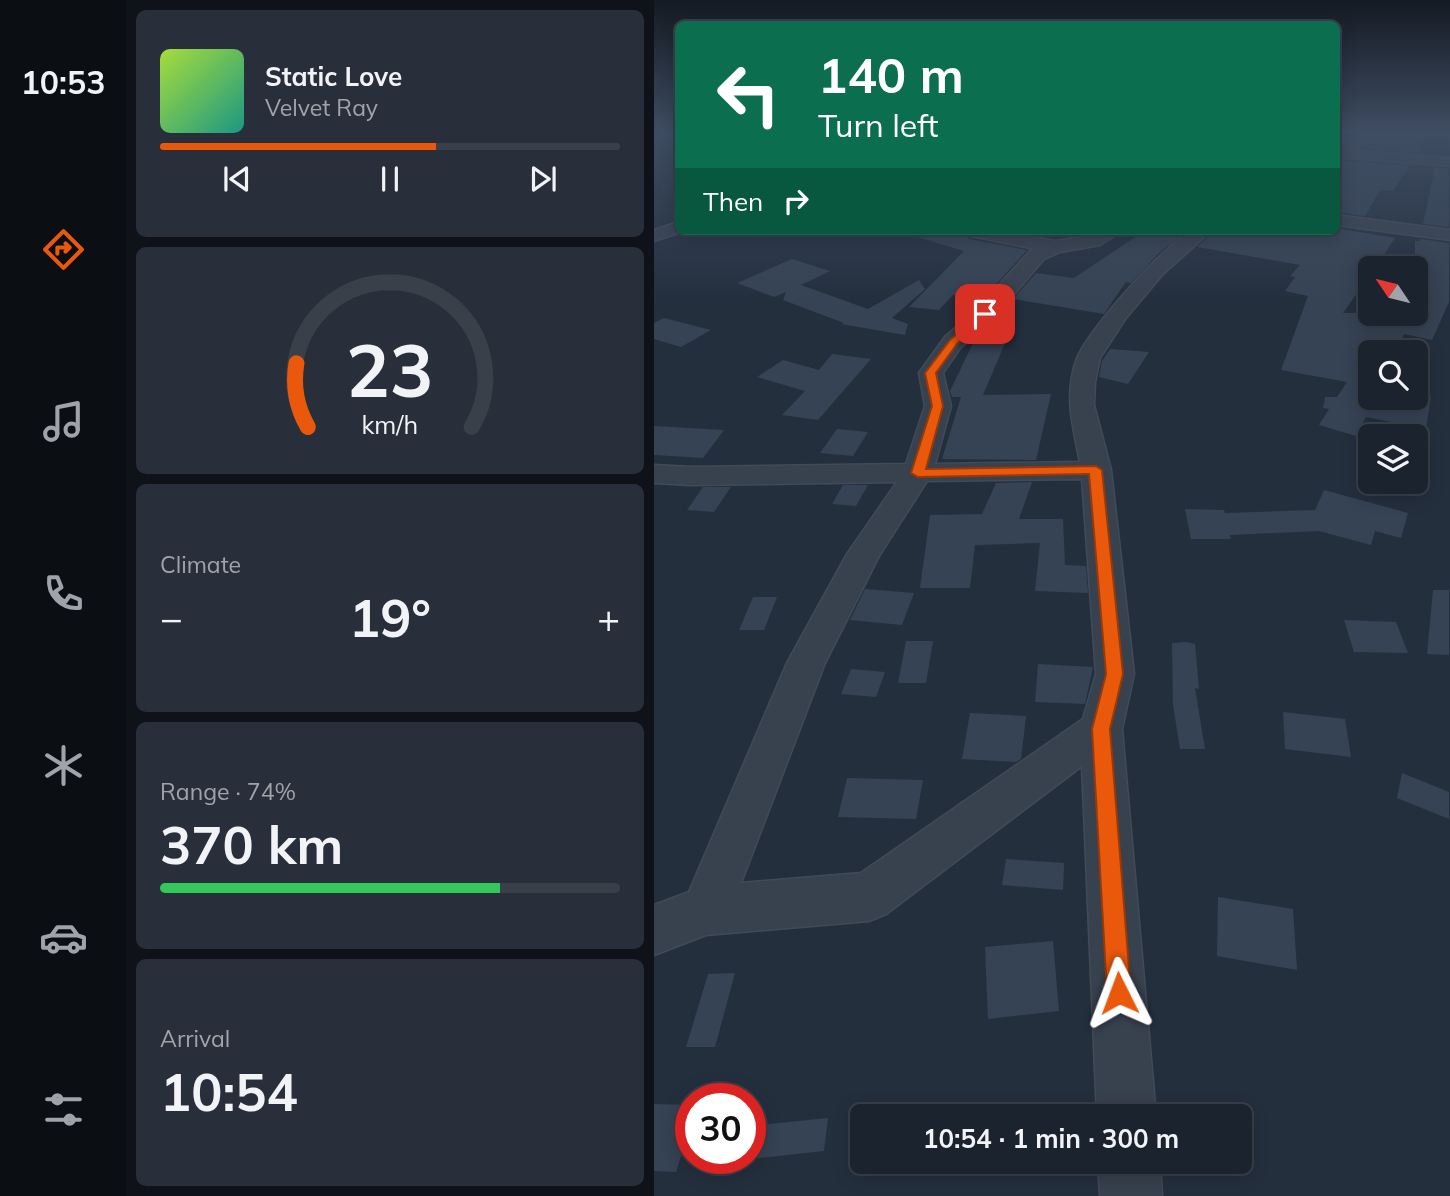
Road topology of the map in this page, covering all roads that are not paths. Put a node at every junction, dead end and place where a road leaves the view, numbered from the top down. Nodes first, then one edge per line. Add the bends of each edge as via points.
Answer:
1 (1340, 221) edge
2 (675, 229) edge
3 (992, 235) edge
4 (1105, 235) edge
5 (1197, 235) edge
6 (1450, 235) edge
7 (654, 236) edge
8 (1055, 247) junction
9 (1096, 470) junction
10 (918, 473) junction
11 (654, 474) edge
12 (1101, 729) junction
13 (706, 910) junction
14 (654, 930) edge
15 (1125, 1104) edge
16 (1130, 1174) edge
17 (1131, 1196) edge

1 - 6 street
2 - 7 street
3 - 8 street
4 - 8 street
5 - 9 street via 1155,271 1088,358 1081,405
8 - 10 street via 1037,255 985,314 953,342 931,373 938,406
9 - 10 street
9 - 12 street via 1115,674
10 - 11 street
10 - 13 street via 863,554 806,663
12 - 13 street via 869,897
12 - 15 street
13 - 14 street
16 - 17 street

